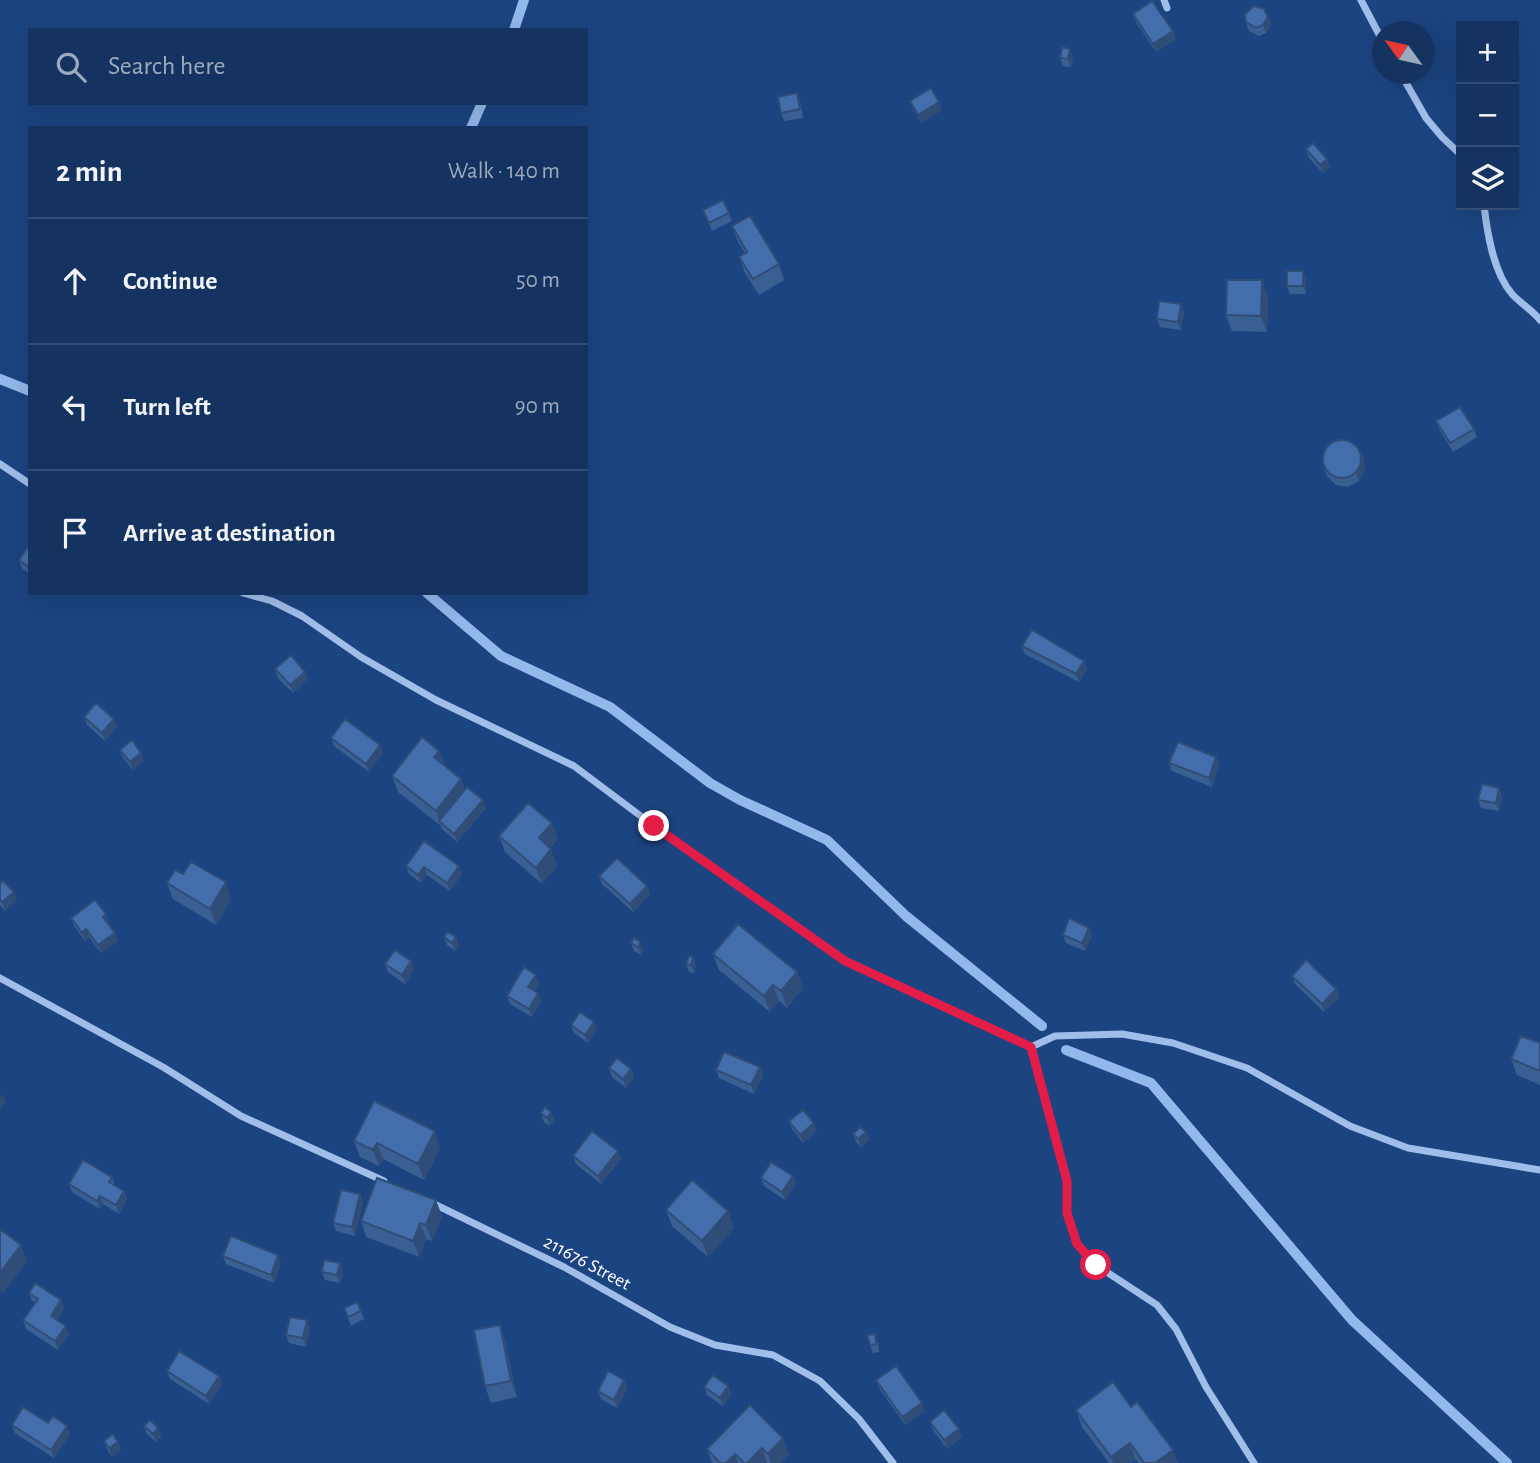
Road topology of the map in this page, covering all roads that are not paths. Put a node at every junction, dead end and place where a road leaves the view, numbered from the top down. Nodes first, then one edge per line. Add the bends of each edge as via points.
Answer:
1 (1360, 0) edge
2 (1372, 22) edge
3 (1407, 84) edge
4 (1456, 150) edge
5 (1485, 210) edge
6 (1540, 320) edge
7 (0, 464) edge
8 (28, 483) edge
9 (250, 595) edge
10 (0, 978) edge
11 (1031, 1047) junction
12 (1540, 1170) edge
13 (391, 1184) edge
14 (416, 1196) edge
15 (893, 1463) edge
16 (1254, 1463) edge

1 - 2 street
3 - 4 street via 1426,118
5 - 6 street via 1487,232 1504,282
7 - 8 street
9 - 11 street via 302,617 436,700 574,766 845,961
10 - 13 street via 242,1115
11 - 12 street via 1055,1036 1122,1034 1173,1043 1247,1068 1350,1126 1408,1149
11 - 16 street via 1067,1181 1067,1213 1077,1244 1096,1265 1157,1305
14 - 15 street, 211676 Street via 564,1267 670,1327 715,1345 773,1354 820,1381 859,1419

